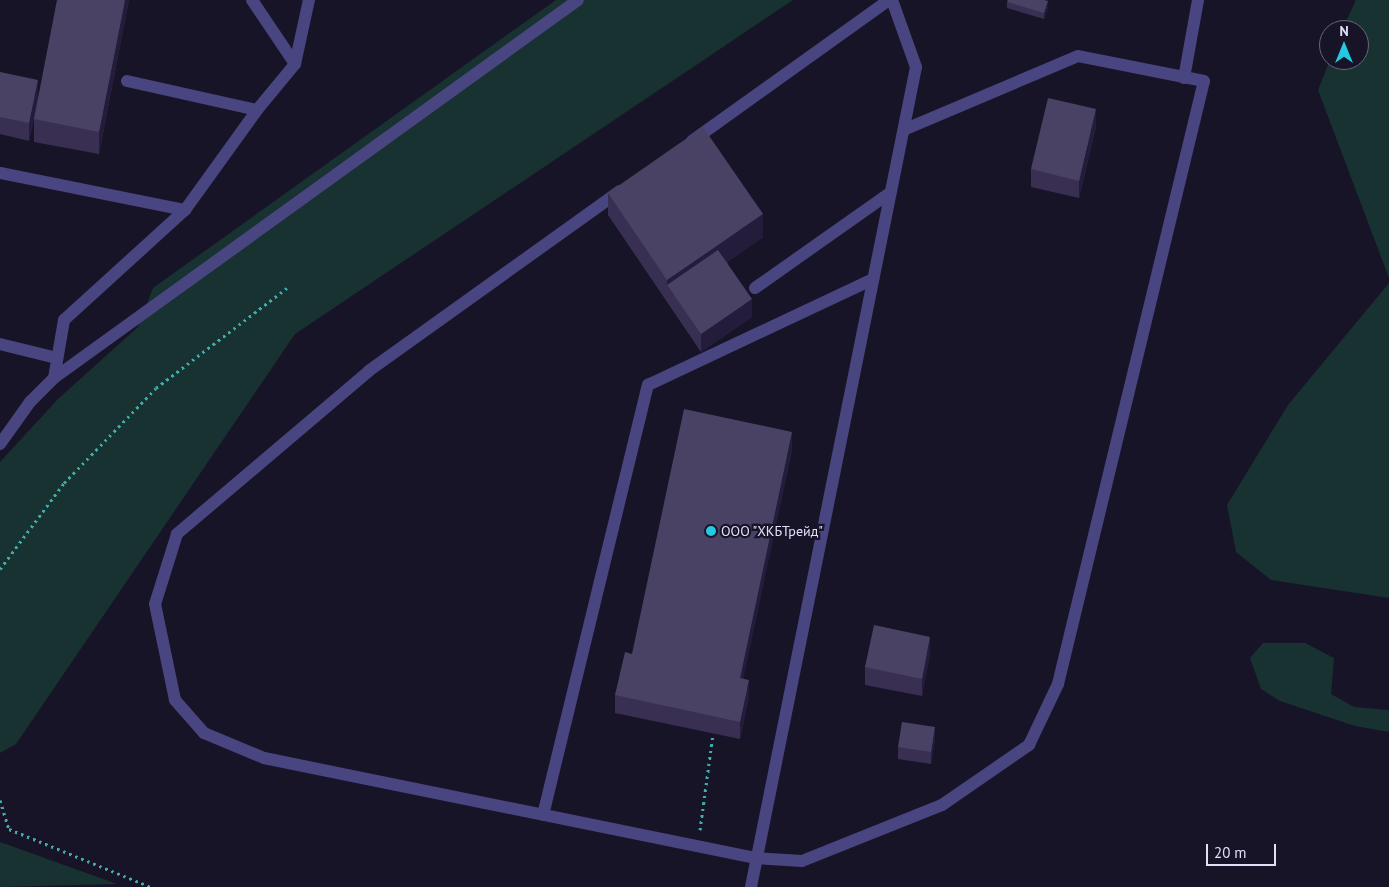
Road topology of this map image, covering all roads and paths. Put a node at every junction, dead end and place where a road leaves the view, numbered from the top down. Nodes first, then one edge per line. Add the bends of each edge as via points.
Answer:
1 (252, 0) edge
2 (309, 0) edge
3 (578, 0) edge
4 (890, 0) edge
5 (1198, 0) edge
6 (295, 64) junction
7 (1184, 78) junction
8 (127, 81) dead end
9 (257, 110) junction
10 (904, 130) junction
11 (678, 151) edge
12 (0, 173) edge
13 (629, 185) edge
14 (891, 192) junction
15 (185, 210) junction
16 (873, 279) junction
17 (286, 288) dead end
18 (755, 288) dead end
19 (0, 344) edge
20 (57, 358) junction
21 (54, 378) junction
22 (0, 444) edge
23 (0, 569) edge
24 (713, 734) edge
25 (0, 800) edge
26 (543, 815) junction
27 (697, 846) junction
28 (756, 858) junction
29 (151, 887) edge
30 (751, 887) edge

1 - 6 lane
2 - 6 lane
3 - 21 lane
4 - 10 lane via 916,67
4 - 11 lane
5 - 7 lane
6 - 9 lane
7 - 10 lane via 1078,56
7 - 28 lane via 1204,81 1202,91 1058,684 1029,745 934,808 802,861
8 - 9 lane
9 - 15 lane
10 - 14 lane
12 - 15 lane
13 - 26 lane via 369,371 177,534 155,604 175,700 204,733 264,758
14 - 16 lane
14 - 18 lane
15 - 20 lane via 64,320
16 - 26 lane via 648,385
16 - 28 lane
17 - 23 path via 156,388 64,483
19 - 20 lane
20 - 21 lane
21 - 22 lane via 30,402
24 - 27 path
25 - 29 path via 9,828
26 - 27 lane
27 - 28 lane
28 - 30 lane

